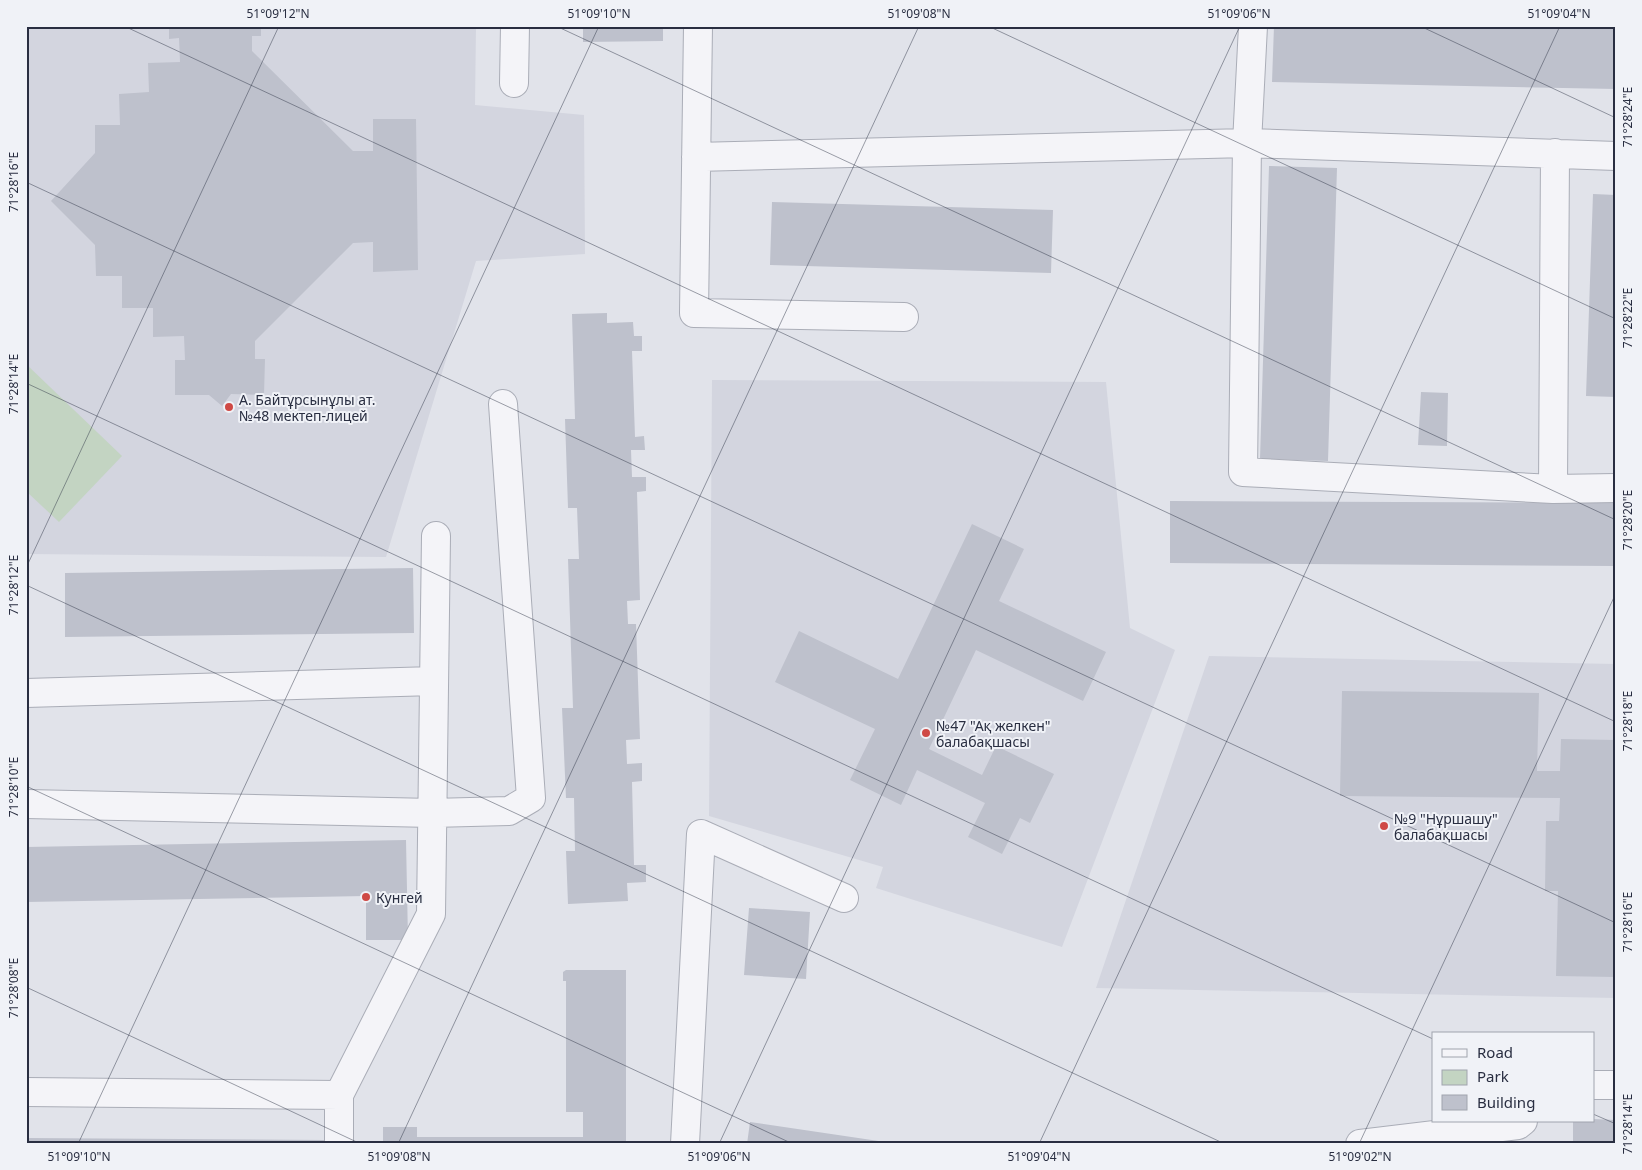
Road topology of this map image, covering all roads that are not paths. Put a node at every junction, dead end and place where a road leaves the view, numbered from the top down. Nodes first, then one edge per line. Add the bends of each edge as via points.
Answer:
1 (515, 26) edge
2 (698, 26) edge
3 (1253, 26) edge
4 (514, 83) dead end
5 (1246, 143) junction
6 (1555, 153) junction
7 (1616, 156) edge
8 (696, 157) junction
9 (904, 317) dead end
10 (503, 404) dead end
11 (1616, 488) edge
12 (1553, 489) junction
13 (436, 536) dead end
14 (434, 681) junction
15 (26, 693) edge
16 (26, 804) edge
17 (432, 813) junction
18 (844, 898) dead end
19 (1594, 1085) edge
20 (1616, 1085) edge
21 (26, 1092) edge
22 (339, 1095) junction
23 (1522, 1122) edge
24 (339, 1144) edge
25 (685, 1144) edge
26 (1360, 1144) edge

1 - 4 lane
2 - 8 lane
3 - 5 lane
5 - 6 lane
5 - 8 lane
5 - 12 lane via 1243,472
6 - 7 lane
6 - 12 lane
8 - 9 lane via 694,313
10 - 17 lane via 531,798 509,811
11 - 12 lane
13 - 14 lane
14 - 15 lane
14 - 17 lane
16 - 17 lane
17 - 22 lane via 431,914
18 - 25 lane via 701,834
19 - 20 lane
21 - 22 lane
22 - 24 lane
23 - 26 lane

